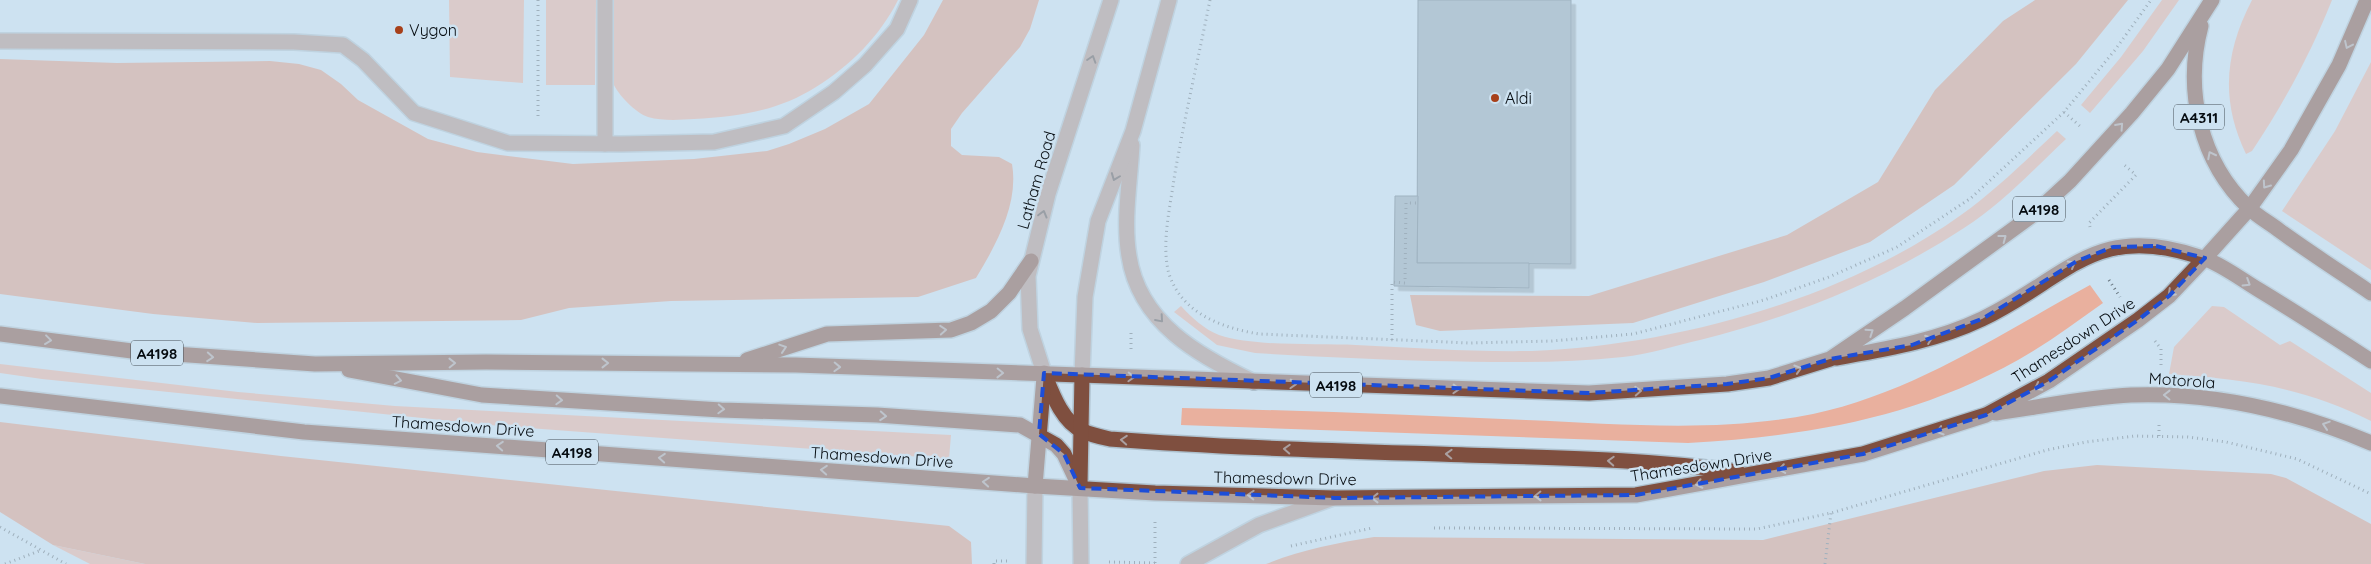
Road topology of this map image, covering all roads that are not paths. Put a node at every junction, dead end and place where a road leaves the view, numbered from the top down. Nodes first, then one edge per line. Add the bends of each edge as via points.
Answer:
1 (605, 0) edge
2 (910, 0) edge
3 (1111, 0) edge
4 (1169, 0) edge
5 (2367, 0) edge
6 (2209, 6) edge
7 (0, 40) edge
8 (1133, 131) junction
9 (605, 144) junction
10 (2249, 208) junction
11 (2205, 258) junction
12 (1031, 261) junction
13 (2371, 292) edge
14 (0, 334) edge
15 (1830, 359) junction
16 (2371, 361) edge
17 (316, 364) junction
18 (736, 364) junction
19 (1044, 373) junction
20 (1082, 375) junction
21 (1257, 383) junction
22 (0, 396) edge
23 (1986, 415) junction
24 (1082, 431) junction
25 (1039, 434) junction
26 (2371, 443) edge
27 (1747, 474) junction
28 (1035, 486) junction
29 (1080, 488) junction
30 (1335, 498) junction
31 (1034, 564) edge
32 (1081, 564) edge
33 (1188, 564) edge

1 - 9 street
2 - 9 street via 897,29 865,65 834,92 784,126 714,142
12 -> 3 street, Latham Road via 1048,194
4 - 8 street
5 -> 10 main road, Thamesdown Drive / A4198 via 2315,111
10 -> 6 main road, A4311 via 2220,172 2201,130 2193,65
15 -> 6 main road, A4198 via 1952,275 2034,214 2070,181 2168,68
7 - 9 street via 343,45 363,60 414,113 508,143
8 -> 20 street via 1098,221 1091,252 1085,297
8 -> 21 street via 1128,254 1134,278 1153,311 1172,333 1209,360
10 - 11 main road, Thamesdown Drive / A4198
10 - 13 main road, A4311
15 -> 11 main road via 1912,345 1982,319 2077,261 2113,247 2156,246
11 -> 16 main road
11 -> 23 main road, Thamesdown Drive / A4198 via 2169,296 2138,320 2048,381
18 -> 12 main road via 828,334 951,330 991,311 1009,293
12 - 19 street, Latham Road via 1028,276 1030,329
14 -> 17 main road, A4198 via 132,350
21 -> 15 main road, A4198 via 1589,393 1727,384 1769,378
17 -> 18 main road, A4198
17 -> 25 main road via 482,395 1020,425
18 -> 19 main road, A4198
19 - 20 main road, A4198
19 - 24 main road via 1059,406
19 - 25 main road
20 -> 21 main road, A4198
20 - 24 main road
28 -> 22 main road, Thamesdown Drive / A4198 via 304,432
26 -> 23 main road, Motorola via 2297,415 2254,405 2181,395 2129,395
23 -> 27 main road, Thamesdown Drive / A4198 via 1863,454
27 -> 24 main road via 1684,465 1588,459 1163,443 1110,439
24 - 29 main road
25 - 28 main road
25 - 29 main road via 1064,454
27 -> 30 main road, Thamesdown Drive / A4198 via 1636,495
28 - 29 main road, Thamesdown Drive / A4198
28 - 31 street
30 -> 29 main road, Thamesdown Drive / A4198
29 - 32 street
30 - 33 street via 1259,525

